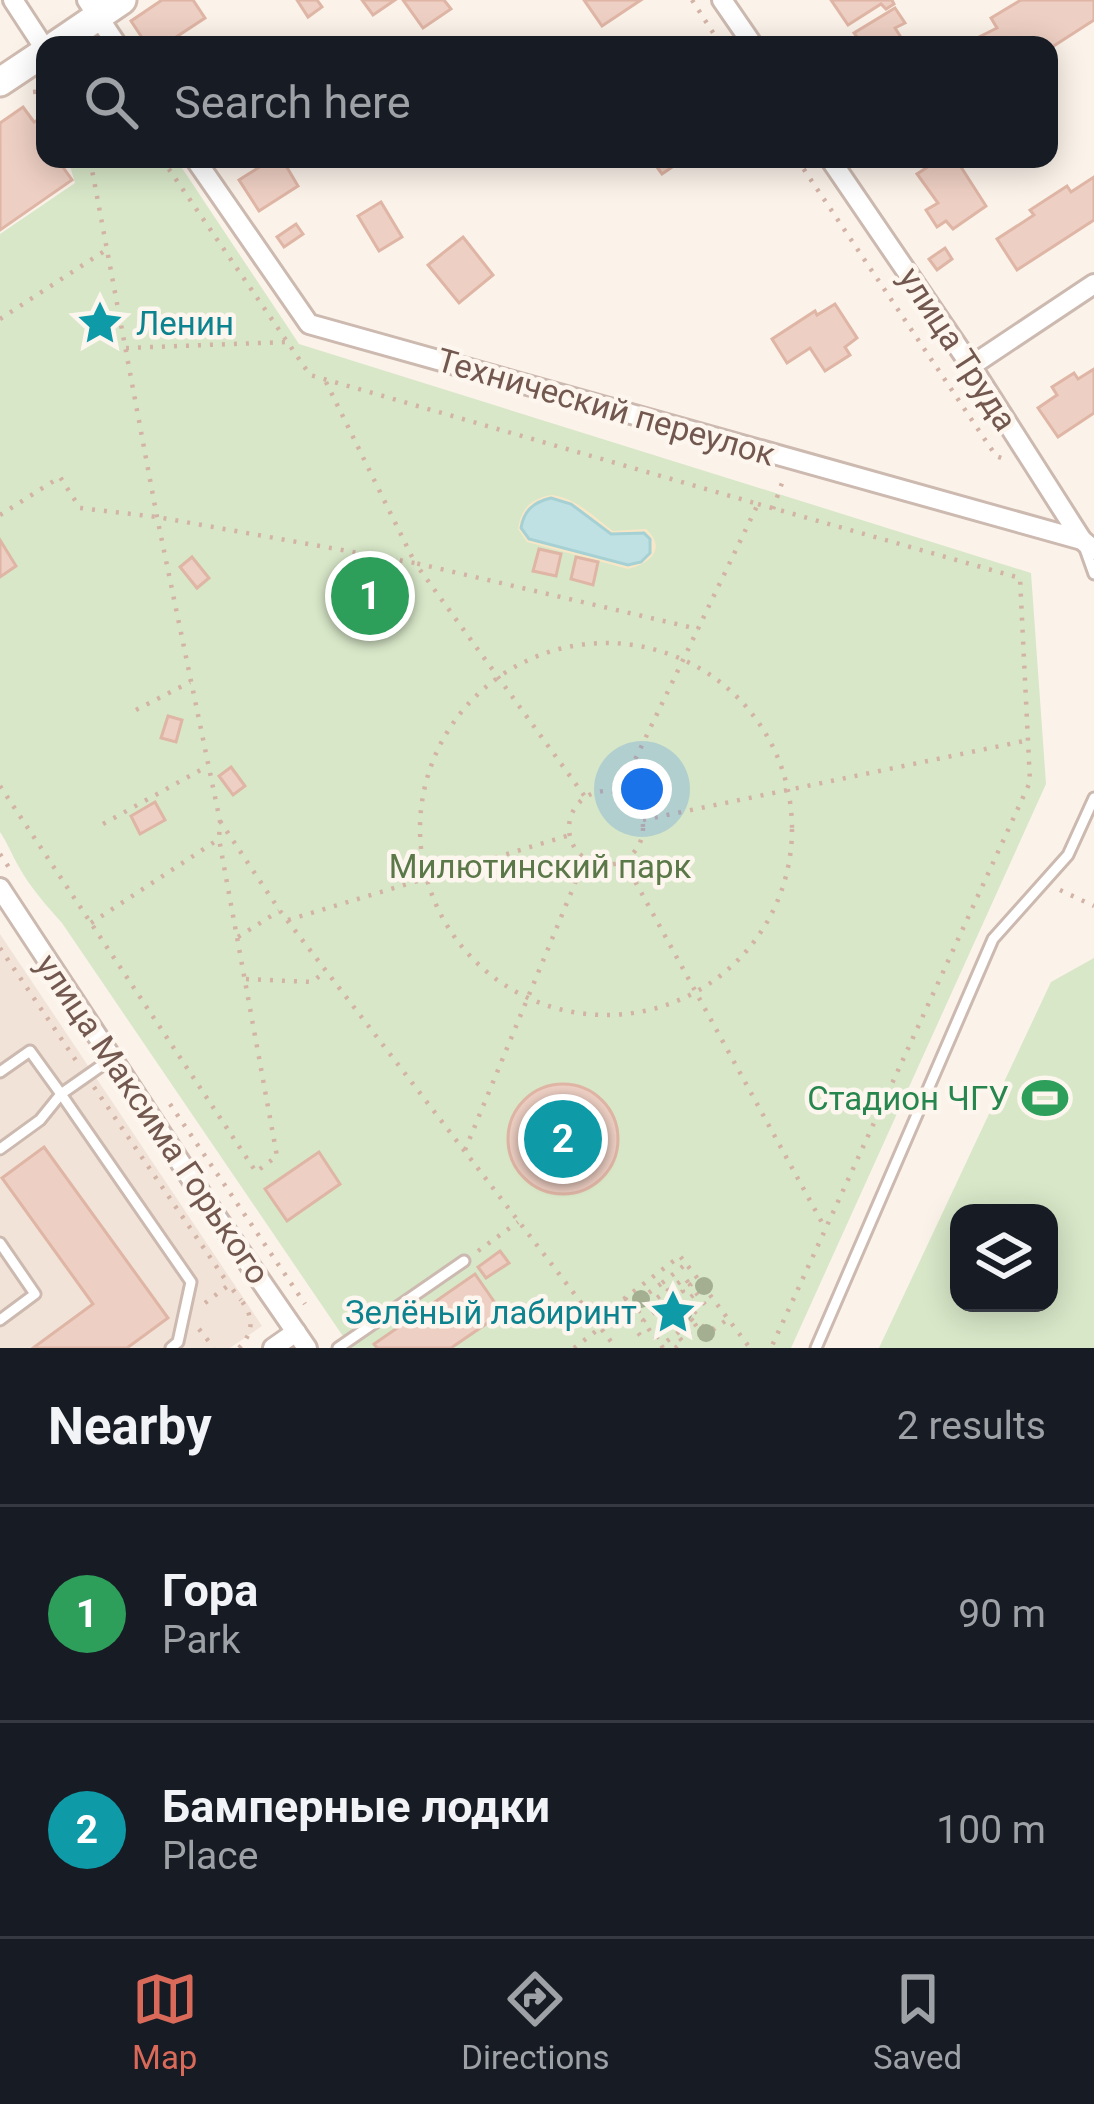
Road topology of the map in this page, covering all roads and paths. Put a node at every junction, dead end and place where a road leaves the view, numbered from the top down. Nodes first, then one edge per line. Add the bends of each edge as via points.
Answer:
1 (13, 0) edge
2 (122, 0) edge
3 (692, 0) edge
4 (722, 0) edge
5 (93, 8) edge
6 (65, 36) edge
7 (111, 36) edge
8 (715, 36) edge
9 (747, 36) edge
10 (36, 37) edge
11 (36, 57) edge
12 (0, 82) edge
13 (92, 168) edge
14 (168, 168) edge
15 (202, 168) edge
16 (802, 168) edge
17 (836, 168) edge
18 (107, 250) junction
19 (1094, 284) edge
20 (0, 319) edge
21 (287, 342) junction
22 (126, 348) junction
23 (971, 366) junction
24 (325, 380) junction
25 (790, 459) junction
26 (1009, 462) dead end
27 (758, 504) junction
28 (773, 509) junction
29 (0, 515) edge
30 (158, 517) junction
31 (1088, 545) edge
32 (416, 563) junction
33 (1094, 574) edge
34 (698, 629) junction
35 (683, 659) junction
36 (498, 677) junction
37 (190, 682) junction
38 (136, 710) dead end
39 (1029, 740) junction
40 (206, 767) junction
41 (0, 786) edge
42 (790, 790) junction
43 (619, 794) junction
44 (586, 798) junction
45 (1094, 798) edge
46 (643, 820) junction
47 (220, 821) junction
48 (103, 824) dead end
49 (570, 835) junction
50 (220, 839) junction
51 (585, 859) junction
52 (624, 861) junction
53 (426, 877) junction
54 (1044, 882) junction
55 (0, 888) edge
56 (1094, 906) edge
57 (280, 911) junction
58 (8, 919) edge
59 (288, 920) junction
60 (91, 923) junction
61 (238, 937) junction
62 (0, 948) edge
63 (327, 970) junction
64 (246, 979) junction
65 (697, 993) junction
66 (529, 997) junction
67 (112, 1058) junction
68 (0, 1072) edge
69 (87, 1076) junction
70 (61, 1094) junction
71 (0, 1149) edge
72 (465, 1150) junction
73 (520, 1221) junction
74 (825, 1228) junction
75 (0, 1243) edge
76 (464, 1261) joint
77 (687, 1264) junction
78 (662, 1283) junction
79 (229, 1285) junction
80 (690, 1285) junction
81 (696, 1293) junction
82 (647, 1294) dead end
83 (625, 1298) junction
84 (640, 1299) dead end
85 (208, 1300) dead end
86 (241, 1300) dead end
87 (702, 1301) junction
88 (617, 1304) junction
89 (666, 1304) junction
90 (699, 1309) dead end
91 (669, 1312) junction
92 (710, 1312) dead end
93 (637, 1313) junction
94 (628, 1319) junction
95 (728, 1319) junction
96 (0, 1320) edge
97 (595, 1321) junction
98 (643, 1321) junction
99 (693, 1321) junction
100 (600, 1328) junction
101 (685, 1328) junction
102 (713, 1330) junction
103 (650, 1331) dead end
104 (202, 1332) dead end
105 (676, 1334) junction
106 (704, 1337) dead end
107 (642, 1338) dead end
108 (301, 1340) edge
109 (662, 1341) edge
110 (695, 1341) dead end
111 (171, 1348) edge
112 (214, 1348) edge
113 (273, 1348) edge
114 (338, 1348) edge
115 (574, 1348) edge
116 (616, 1348) edge
117 (675, 1348) edge
118 (750, 1348) edge
119 (770, 1348) edge
120 (816, 1348) edge

1 - 10 street
2 - 5 main road
3 - 8 path
4 - 9 street
5 - 6 main road
5 - 7 street
11 - 12 main road
13 - 18 path
14 - 21 path
15 - 25 street, Технический переулок via 309,324
16 - 26 path via 996,456
17 - 23 street, улица Труда
18 - 20 path
18 - 22 path
19 - 23 street
21 - 22 path
21 - 24 path via 310,375
22 - 30 path
23 - 31 street, улица Труда
24 - 27 path
24 - 32 path
25 - 28 path
25 - 31 street, Технический переулок
27 - 28 path
27 - 34 path
28 - 39 path via 1020,578
29 - 30 path via 60,477 80,508
30 - 32 path
30 - 37 path
31 - 33 lane
32 - 34 path
32 - 36 path
34 - 35 path
35 - 36 path via 612,640 556,647
35 - 42 path via 724,681 766,729
35 - 43 path
36 - 44 path
36 - 53 path via 463,708 434,755 420,808
37 - 38 path
37 - 40 path
39 - 42 path
39 - 74 path via 1030,782
40 - 47 path
40 - 48 path
41 - 60 path
42 - 46 path
42 - 65 path via 793,848 778,906 745,956
43 - 44 path
43 - 46 path
44 - 49 path via 572,814
45 - 54 lane via 1068,855
46 - 52 path via 640,844
47 - 50 path
47 - 57 path
49 - 51 path
49 - 53 path
50 - 60 path
50 - 61 path
51 - 52 path
51 - 66 path
52 - 65 path
53 - 59 path
53 - 66 path via 447,931 497,982
54 - 56 path
54 - 120 lane via 993,939
55 - 58 street, улица Максима Горького
57 - 59 path
57 - 61 path
58 - 67 street, улица Максима Горького
59 - 63 path
60 - 64 path via 256,1172 278,1156
61 - 64 path
62 - 69 path
63 - 64 path via 312,982
63 - 72 path
65 - 66 path via 631,1016 561,1012
65 - 74 path
66 - 72 path
67 - 69 lane
67 - 108 street, улица Максима Горького
68 - 70 lane via 31,1051
69 - 70 lane
69 - 79 path
70 - 71 lane
70 - 111 lane via 191,1282
72 - 73 path
73 - 76 path
73 - 97 path
74 - 119 path
75 - 96 lane via 35,1294
76 - 114 lane
77 - 78 path
77 - 80 path via 698,1279
77 - 83 path via 680,1256
78 - 82 path
78 - 93 path via 668,1290
79 - 85 path
79 - 86 path
80 - 81 path
80 - 89 path via 685,1278 677,1284 682,1292
81 - 87 path
81 - 91 path
83 - 84 path via 631,1306
83 - 88 path
87 - 92 path
87 - 95 path via 708,1293
88 - 94 path
88 - 97 path
89 - 91 path
89 - 98 path
90 - 99 path
91 - 101 path
91 - 109 path via 674,1324
93 - 94 path
93 - 98 path
94 - 107 path
95 - 102 path
95 - 118 path
97 - 100 path
98 - 103 path
99 - 101 path
99 - 102 path
100 - 115 path
100 - 116 path
101 - 105 path
101 - 110 path
102 - 106 path
104 - 112 path
105 - 109 path
105 - 117 path via 683,1342
108 - 113 street

